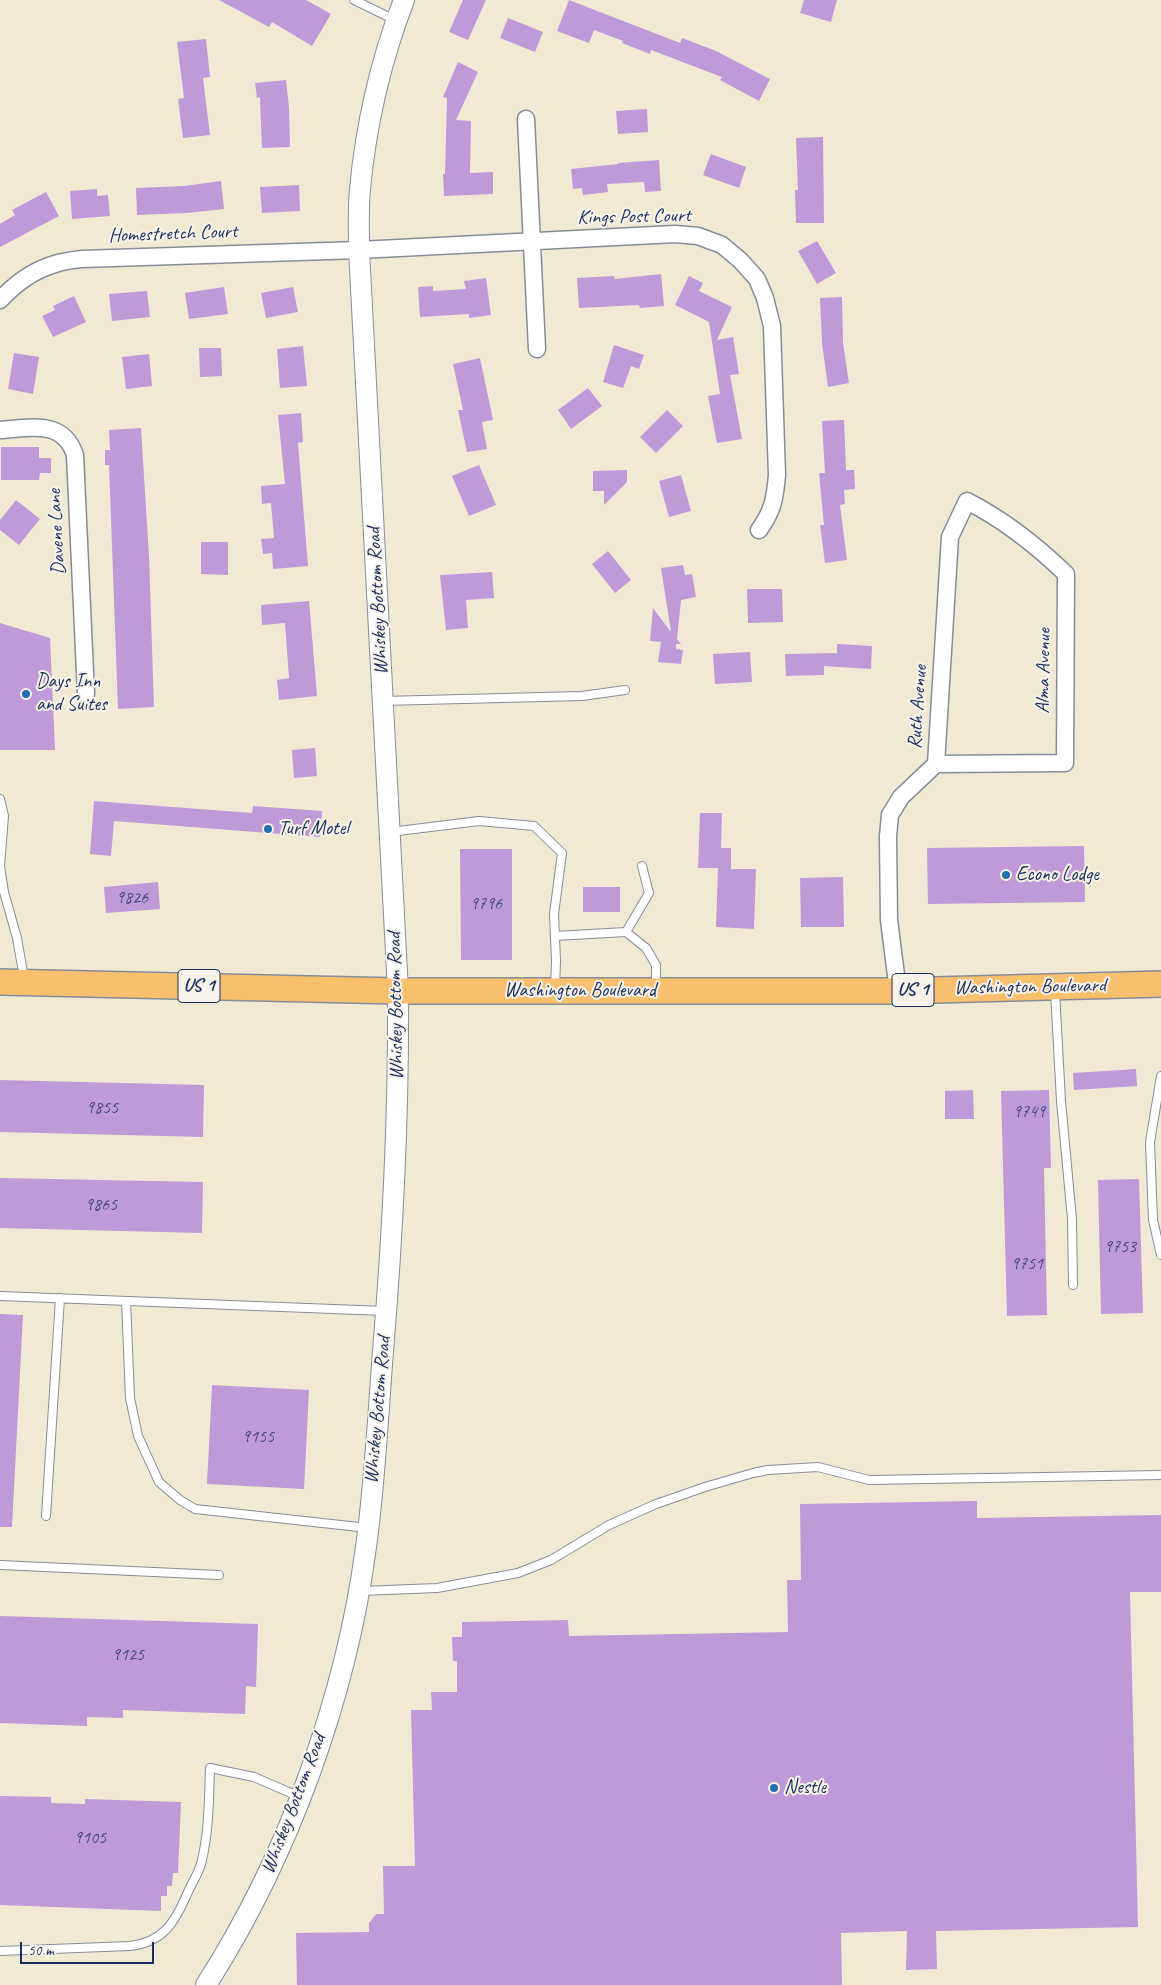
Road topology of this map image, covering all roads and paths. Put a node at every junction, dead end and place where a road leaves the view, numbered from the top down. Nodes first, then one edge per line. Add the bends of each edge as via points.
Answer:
1 (354, 0) edge
2 (404, 0) edge
3 (397, 21) junction
4 (526, 119) dead end
5 (533, 242) junction
6 (359, 250) junction
7 (0, 300) edge
8 (537, 349) dead end
9 (0, 430) edge
10 (967, 501) joint
11 (759, 530) dead end
12 (625, 690) dead end
13 (86, 694) dead end
14 (383, 701) junction
15 (936, 764) junction
16 (0, 799) edge
17 (390, 832) junction
18 (642, 866) dead end
19 (626, 932) junction
20 (555, 936) junction
21 (0, 982) edge
22 (25, 982) junction
23 (1161, 984) edge
24 (1055, 987) junction
25 (555, 990) junction
26 (656, 990) junction
27 (398, 991) junction
28 (898, 991) junction
29 (1161, 1076) edge
30 (1161, 1256) edge
31 (1074, 1285) dead end
32 (0, 1296) edge
33 (60, 1298) junction
34 (126, 1301) junction
35 (386, 1311) junction
36 (1161, 1475) edge
37 (46, 1516) dead end
38 (368, 1528) junction
39 (0, 1566) edge
40 (219, 1575) dead end
41 (358, 1591) junction
42 (300, 1796) junction
43 (0, 1952) edge
44 (206, 1985) edge

1 - 3 lane
2 - 3 street, Whiskey Bottom Road
3 - 6 street, Whiskey Bottom Road via 377,84 366,144 360,190
4 - 5 street
5 - 6 street, Kings Post Court
5 - 8 street
5 - 11 street, Kings Post Court via 675,234 698,236 722,245 757,279 772,326 777,475 770,515
6 - 7 street, Homestretch Court via 82,258 55,263 32,274
6 - 14 street, Whiskey Bottom Road
9 - 13 street, Davene Lane via 48,428 71,444 75,456
10 - 15 street, Ruth Avenue via 950,537
10 - 15 street, Alma Avenue via 991,514 1066,574 1065,763
12 - 14 lane via 582,696
14 - 17 street, Whiskey Bottom Road
15 - 28 street, Ruth Avenue via 901,797 890,815 889,920
16 - 22 lane via 4,816 0,866
17 - 20 lane via 479,821 534,826 562,853 554,914
17 - 27 street, Whiskey Bottom Road
18 - 19 lane via 649,893
19 - 20 lane
19 - 26 lane via 646,948 656,965
20 - 25 lane
21 - 22 main road, Washington Boulevard / US 1
22 - 27 main road, Washington Boulevard / US 1
23 - 24 main road, Washington Boulevard / US 1
24 - 28 main road, Washington Boulevard / US 1
24 - 31 lane
25 - 26 main road, Washington Boulevard / US 1
25 - 27 main road, Washington Boulevard / US 1
26 - 28 main road, Washington Boulevard / US 1
27 - 35 street, Whiskey Bottom Road via 397,1118
29 - 30 lane via 1150,1142 1153,1220
32 - 33 lane
33 - 34 lane
33 - 37 lane
34 - 35 lane
34 - 38 lane via 130,1398 138,1436 159,1482 195,1509
35 - 38 street, Whiskey Bottom Road
36 - 41 lane via 869,1480 818,1467 753,1472 656,1504 608,1525 551,1560 518,1573 436,1588
38 - 41 street, Whiskey Bottom Road
39 - 40 lane
41 - 42 street, Whiskey Bottom Road via 338,1681 313,1766
42 - 43 lane via 254,1777 210,1768 208,1822 201,1865 169,1928 144,1945
42 - 44 street, Whiskey Bottom Road via 255,1902

